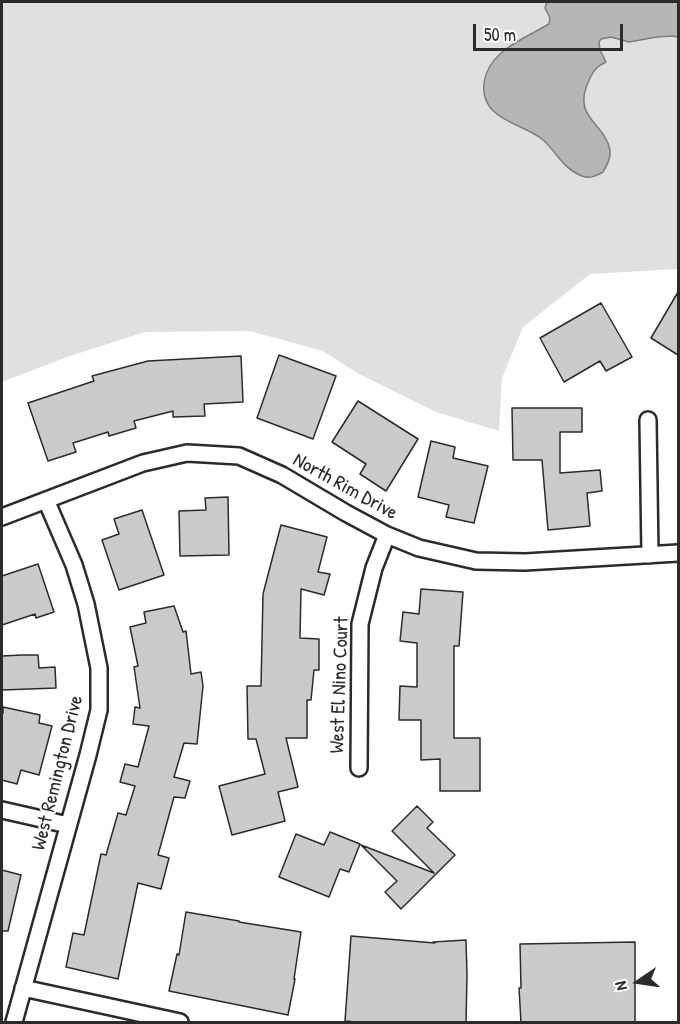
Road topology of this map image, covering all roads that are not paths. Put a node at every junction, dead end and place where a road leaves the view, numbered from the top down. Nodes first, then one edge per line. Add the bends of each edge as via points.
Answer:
1 (648, 420) dead end
2 (46, 500) junction
3 (2, 517) edge
4 (387, 536) junction
5 (678, 553) edge
6 (650, 555) junction
7 (359, 768) dead end
8 (2, 810) edge
9 (68, 825) junction
10 (23, 988) junction
11 (14, 1023) edge
12 (180, 1023) edge

1 - 6 street
2 - 3 street, North Rim Drive
2 - 4 street, North Rim Drive via 143,463 187,453 239,456 282,475
2 - 9 street, West Remington Drive via 74,565 99,668 99,710
4 - 6 street, North Rim Drive via 477,561
4 - 7 street, West El Nino Court via 374,568 360,624
5 - 6 street, North Rim Drive
8 - 9 street
9 - 10 street, West Remington Drive
10 - 11 street, West Remington Drive
10 - 12 street

